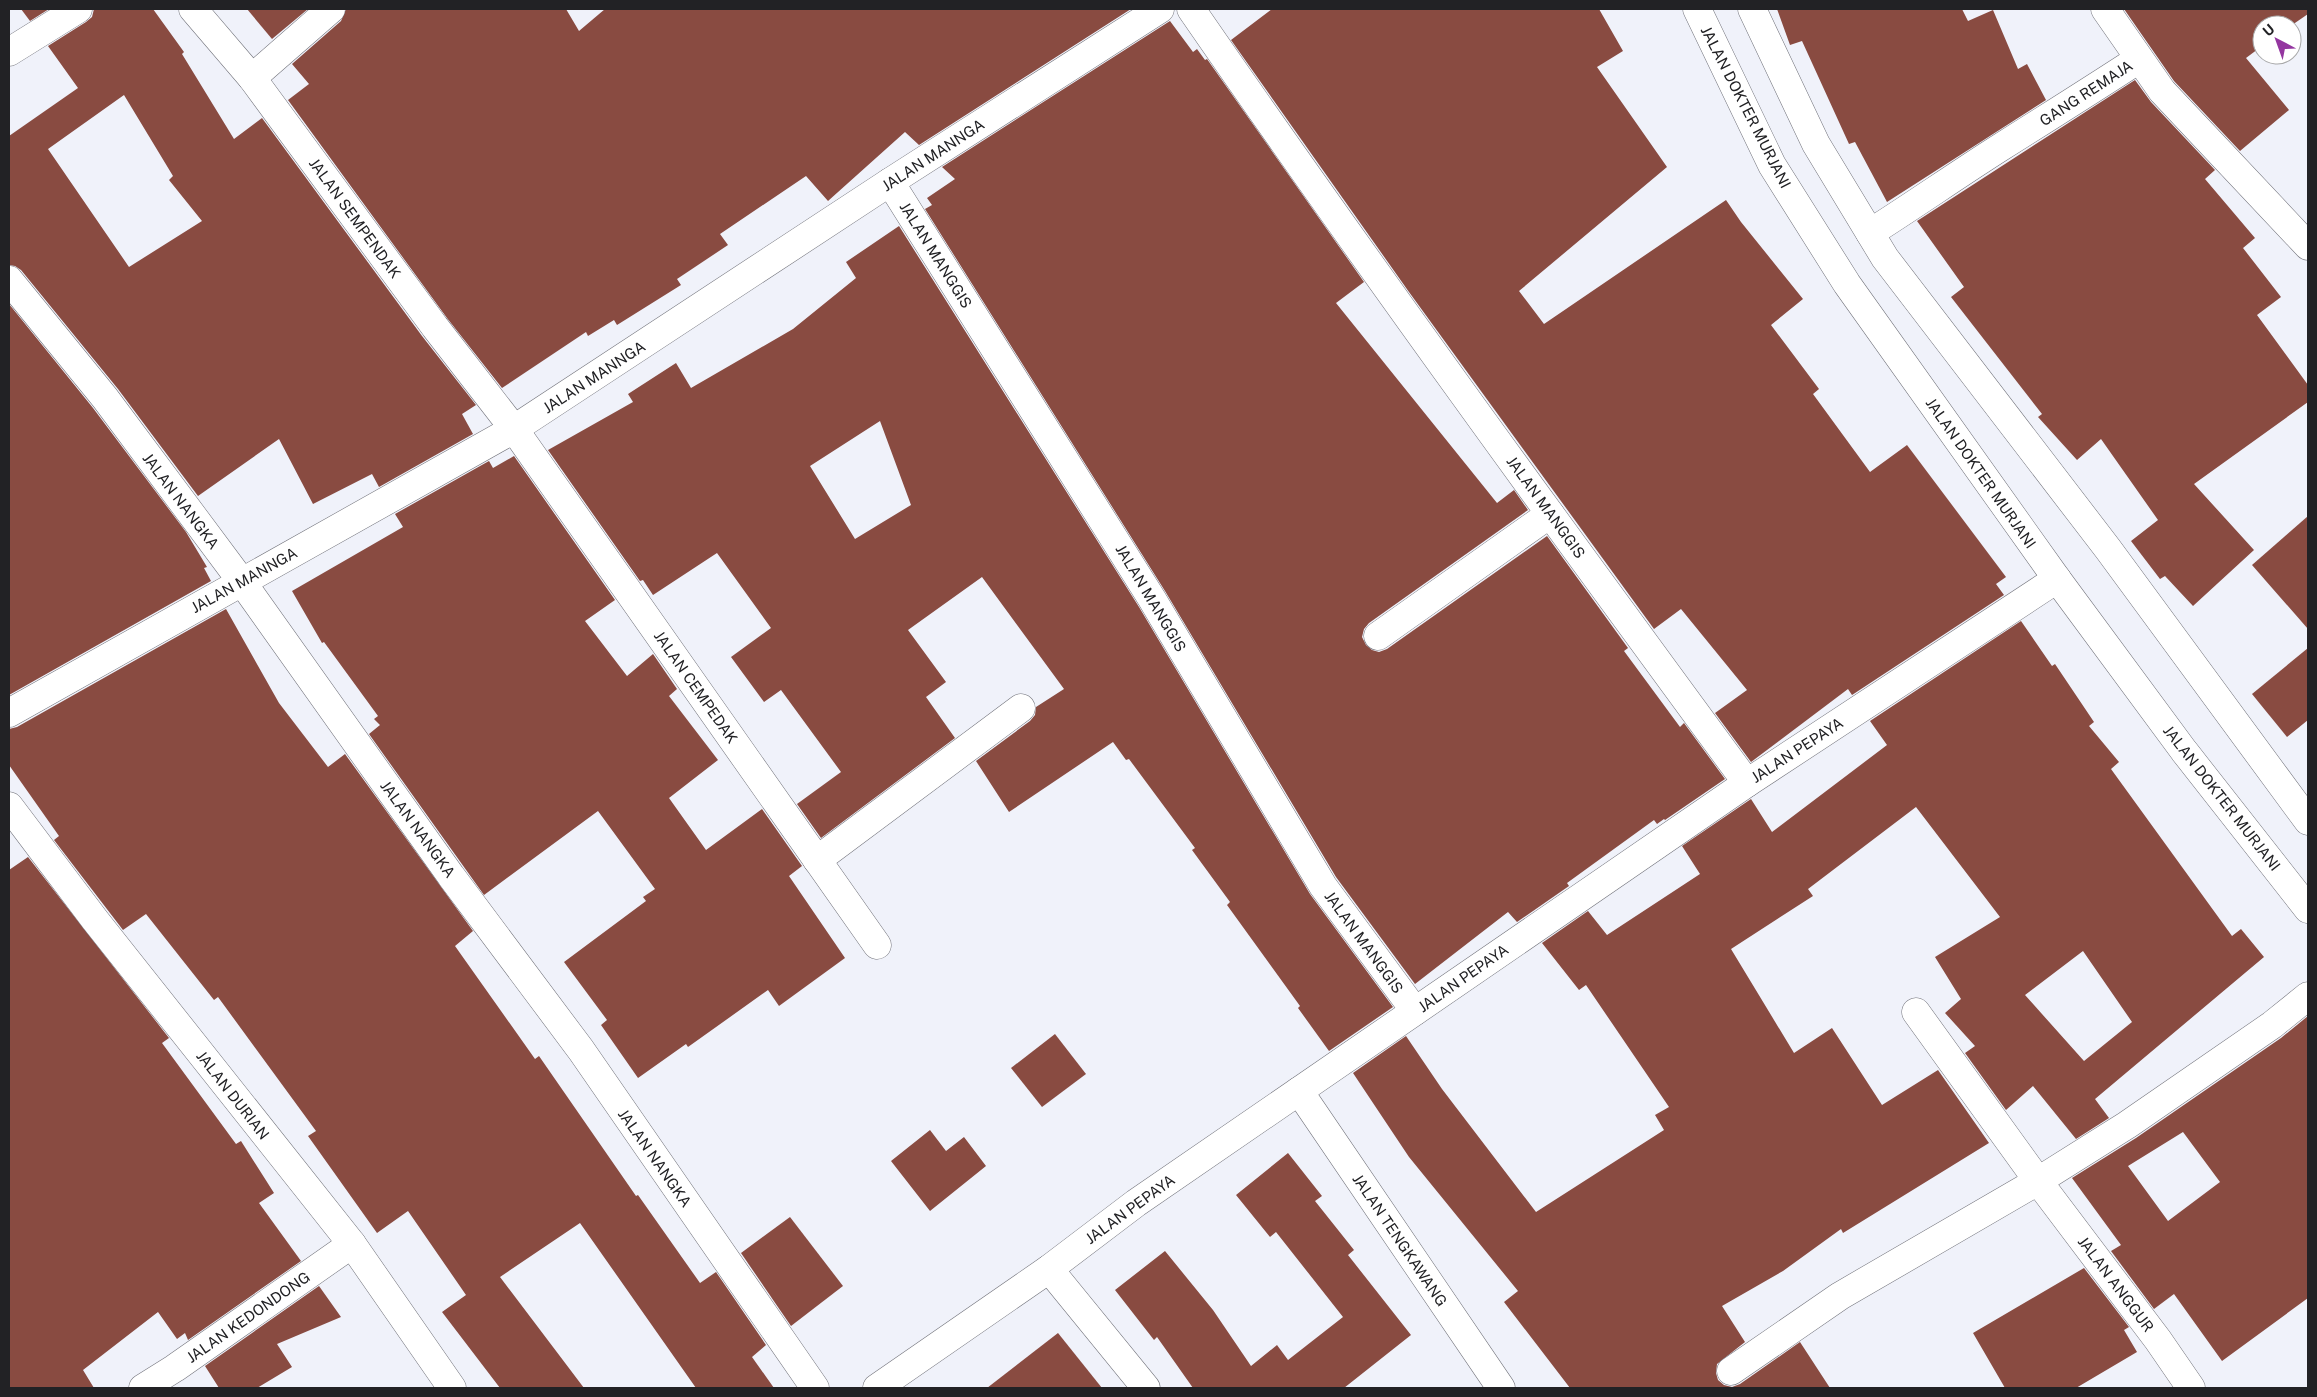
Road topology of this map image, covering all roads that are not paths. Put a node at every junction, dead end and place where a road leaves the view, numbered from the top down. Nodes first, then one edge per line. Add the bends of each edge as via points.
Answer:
1 (78, 9) edge
2 (193, 9) edge
3 (332, 9) edge
4 (1160, 9) edge
5 (1191, 9) edge
6 (1697, 9) edge
7 (1752, 9) edge
8 (2105, 9) edge
9 (9, 52) edge
10 (2139, 59) junction
11 (252, 78) junction
12 (890, 182) junction
13 (1870, 232) junction
14 (2308, 246) edge
15 (9, 280) edge
16 (514, 429) junction
17 (1550, 514) junction
18 (2057, 579) junction
19 (242, 582) junction
20 (1378, 636) dead end
21 (1021, 708) dead end
22 (9, 713) edge
23 (1747, 783) junction
24 (9, 806) edge
25 (2308, 821) edge
26 (817, 860) junction
27 (2308, 909) edge
28 (877, 945) dead end
29 (2308, 996) edge
30 (1415, 1011) junction
31 (1916, 1012) dead end
32 (1299, 1092) junction
33 (2038, 1181) junction
34 (352, 1244) junction
35 (1049, 1269) junction
36 (1732, 1371) dead end
37 (143, 1388) edge
38 (452, 1388) edge
39 (815, 1388) edge
40 (878, 1388) edge
41 (1146, 1388) edge
42 (1501, 1388) edge
43 (2191, 1388) edge

1 - 9 street
2 - 11 street, JALAN SEMPENDAK
3 - 11 street
4 - 12 street, JALAN MANNGA
5 - 17 street, JALAN MANGGIS
6 - 18 street, JALAN DOKTER MURJANI via 1772,166 1848,284
7 - 13 street via 1816,144
8 - 10 street
10 - 13 street, GANG REMAJA
10 - 14 street, GANG REMAJA via 2162,91
11 - 16 street, JALAN SEMPENDAK
12 - 16 street, JALAN MANNGA
12 - 30 street, JALAN MANGGIS via 1152,598 1323,886
13 - 25 street via 1884,258 2108,550
15 - 19 street, JALAN NANGKA via 105,398
16 - 19 street, JALAN MANNGA
16 - 26 street, JALAN CEMPEDAK
17 - 20 street
17 - 23 street, JALAN MANGGIS
18 - 23 street, JALAN PEPAYA
18 - 27 street, JALAN DOKTER MURJANI via 2184,752
19 - 22 street, JALAN MANNGA
19 - 39 street, JALAN NANGKA via 451,876 581,1050
21 - 26 street
23 - 30 street, JALAN PEPAYA
24 - 34 street, JALAN DURIAN via 95,920
26 - 28 street, JALAN CEMPEDAK
29 - 33 street via 2272,1025 2128,1125
30 - 32 street, JALAN PEPAYA
31 - 33 street, JALAN ANGGUR
32 - 35 street, JALAN PEPAYA via 1136,1202
32 - 42 street, JALAN TENGKAWANG
33 - 36 street via 1840,1296
33 - 43 street, JALAN ANGGUR
34 - 37 street, JALAN KEDONDONG
34 - 38 street, JALAN DURIAN
35 - 40 street, JALAN PEPAYA
35 - 41 street

